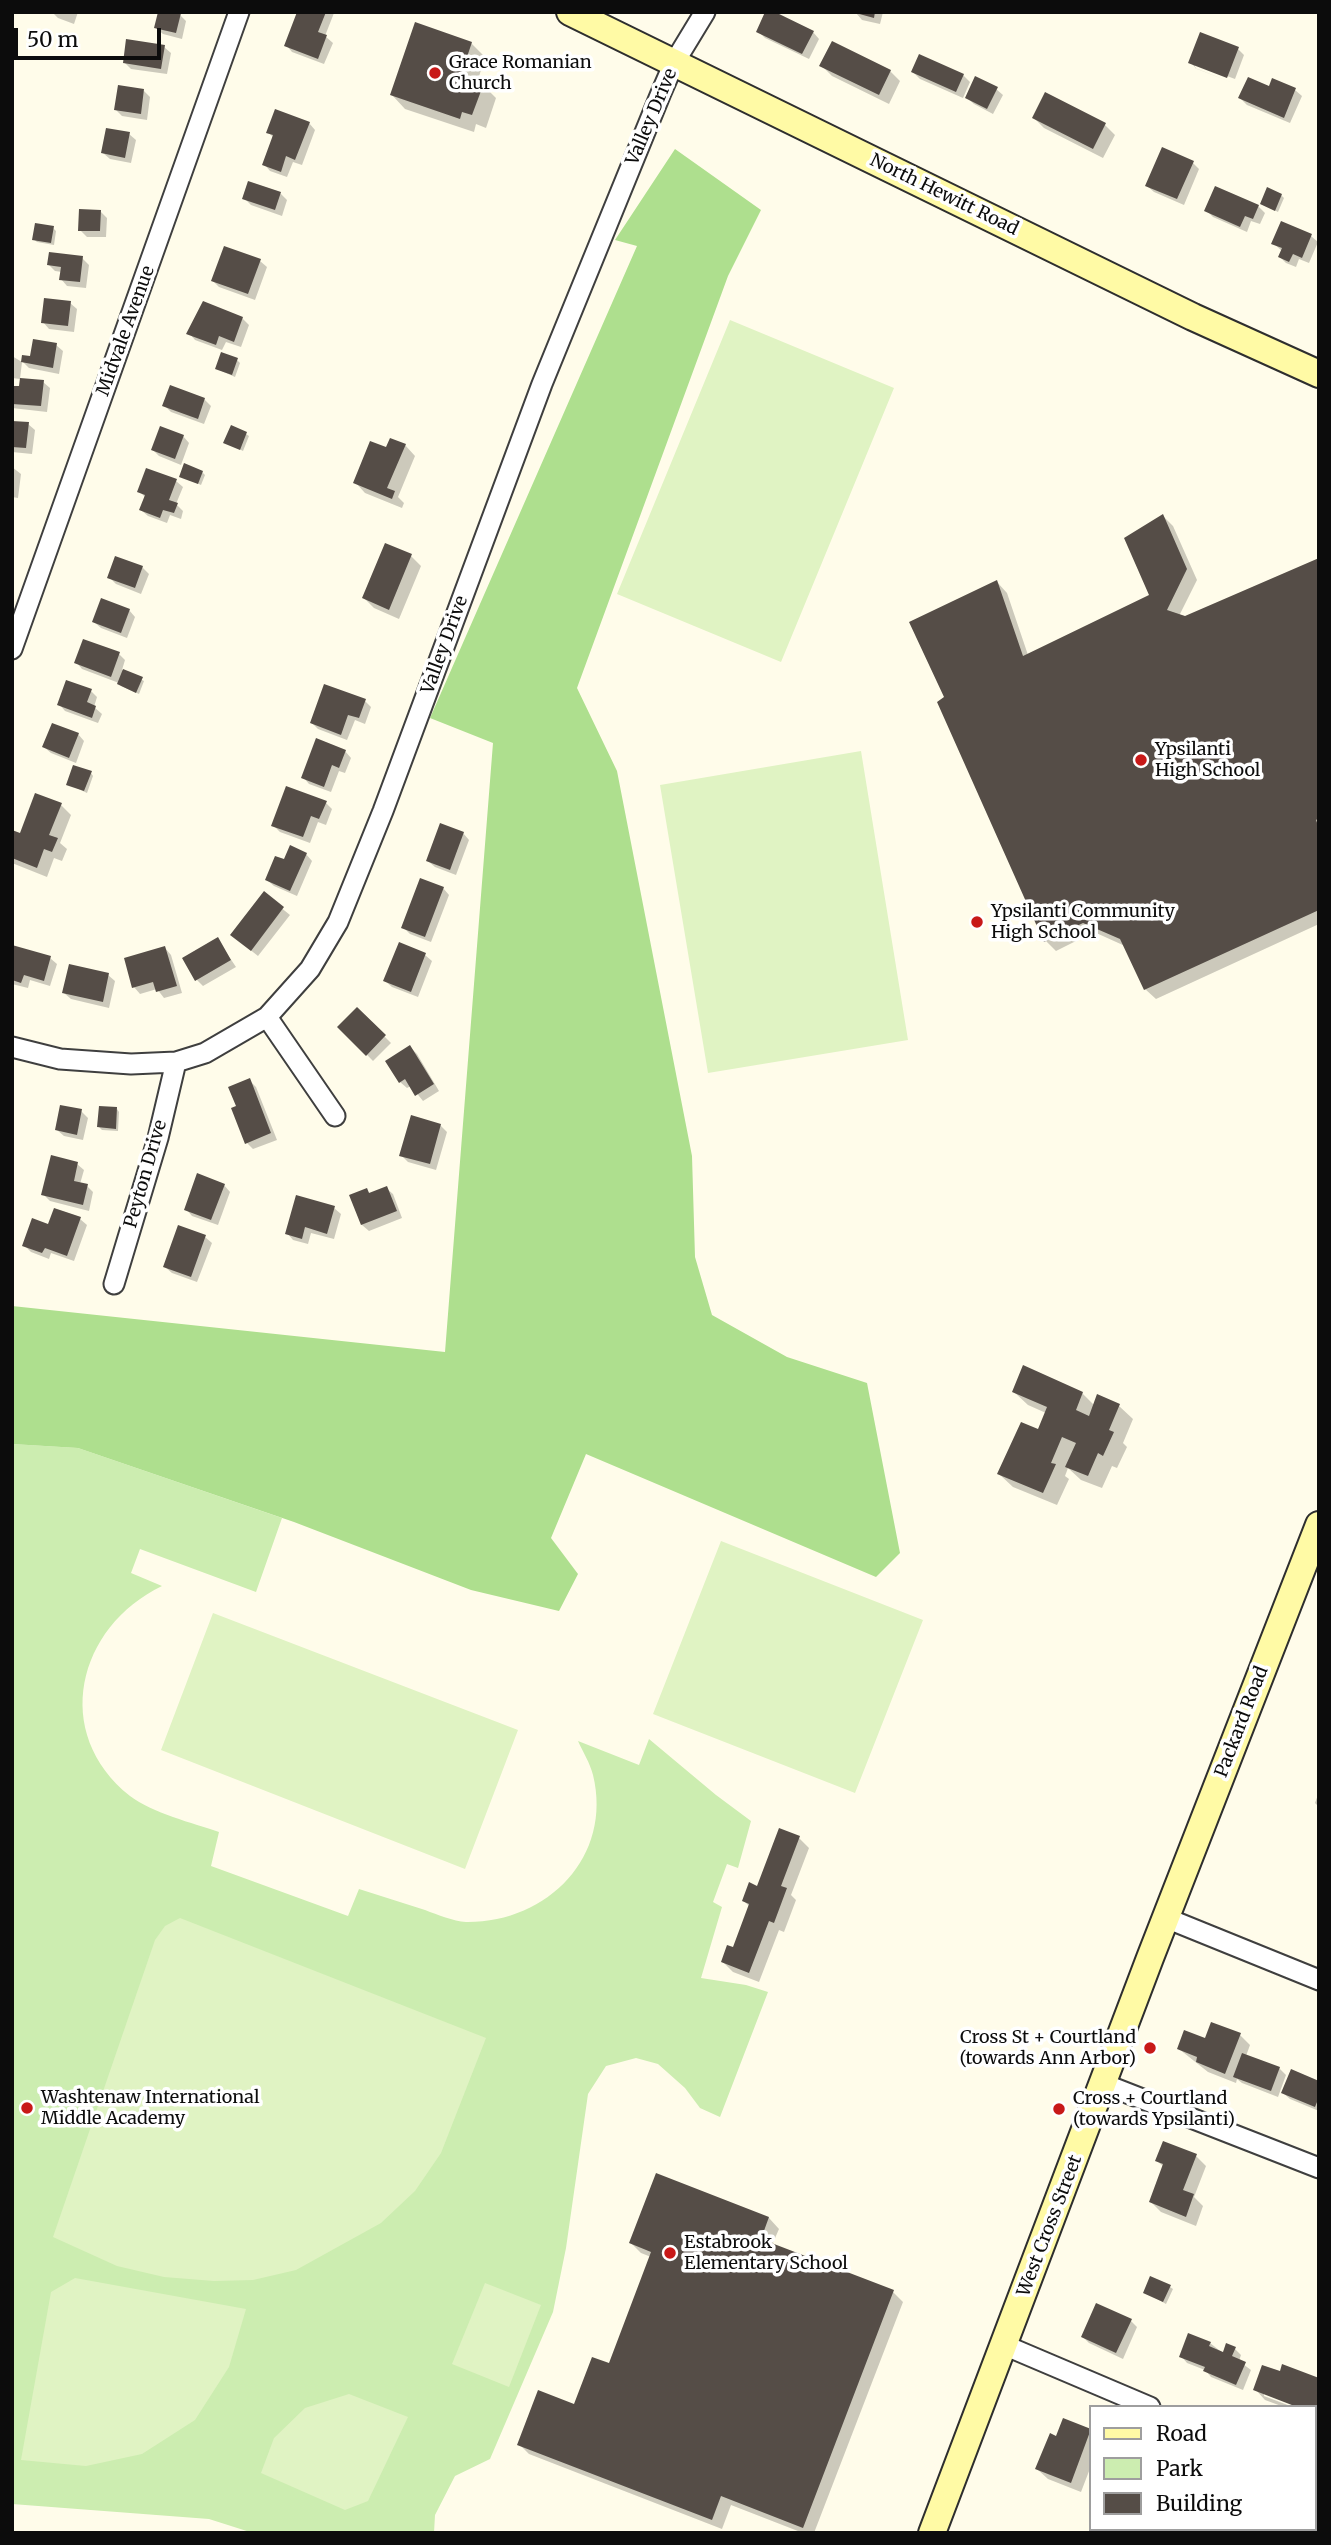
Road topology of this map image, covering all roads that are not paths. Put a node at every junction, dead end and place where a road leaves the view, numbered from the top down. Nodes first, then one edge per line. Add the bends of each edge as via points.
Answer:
1 (239, 12) edge
2 (570, 12) edge
3 (705, 12) edge
4 (674, 63) junction
5 (1319, 374) edge
6 (12, 649) edge
7 (267, 1017) junction
8 (12, 1047) edge
9 (176, 1062) junction
10 (335, 1116) dead end
11 (114, 1284) dead end
12 (1319, 1525) edge
13 (1166, 1918) junction
14 (1319, 1980) edge
15 (1104, 2084) junction
16 (1319, 2168) edge
17 (1004, 2345) junction
18 (1145, 2405) edge
19 (932, 2533) edge

1 - 6 street, Midvale Avenue
2 - 4 main road, North Hewitt Road
3 - 4 street, Valley Drive
4 - 5 main road, North Hewitt Road
4 - 7 street, Valley Drive via 542,384 338,922 310,969
7 - 9 street, Valley Drive via 205,1053
7 - 10 street
8 - 9 street, Valley Drive via 60,1059
9 - 11 street, Peyton Drive
12 - 13 main road, Packard Road
13 - 14 street
13 - 15 main road, West Cross Street
15 - 16 street
15 - 17 main road, West Cross Street
17 - 18 street
17 - 19 main road, West Cross Street

